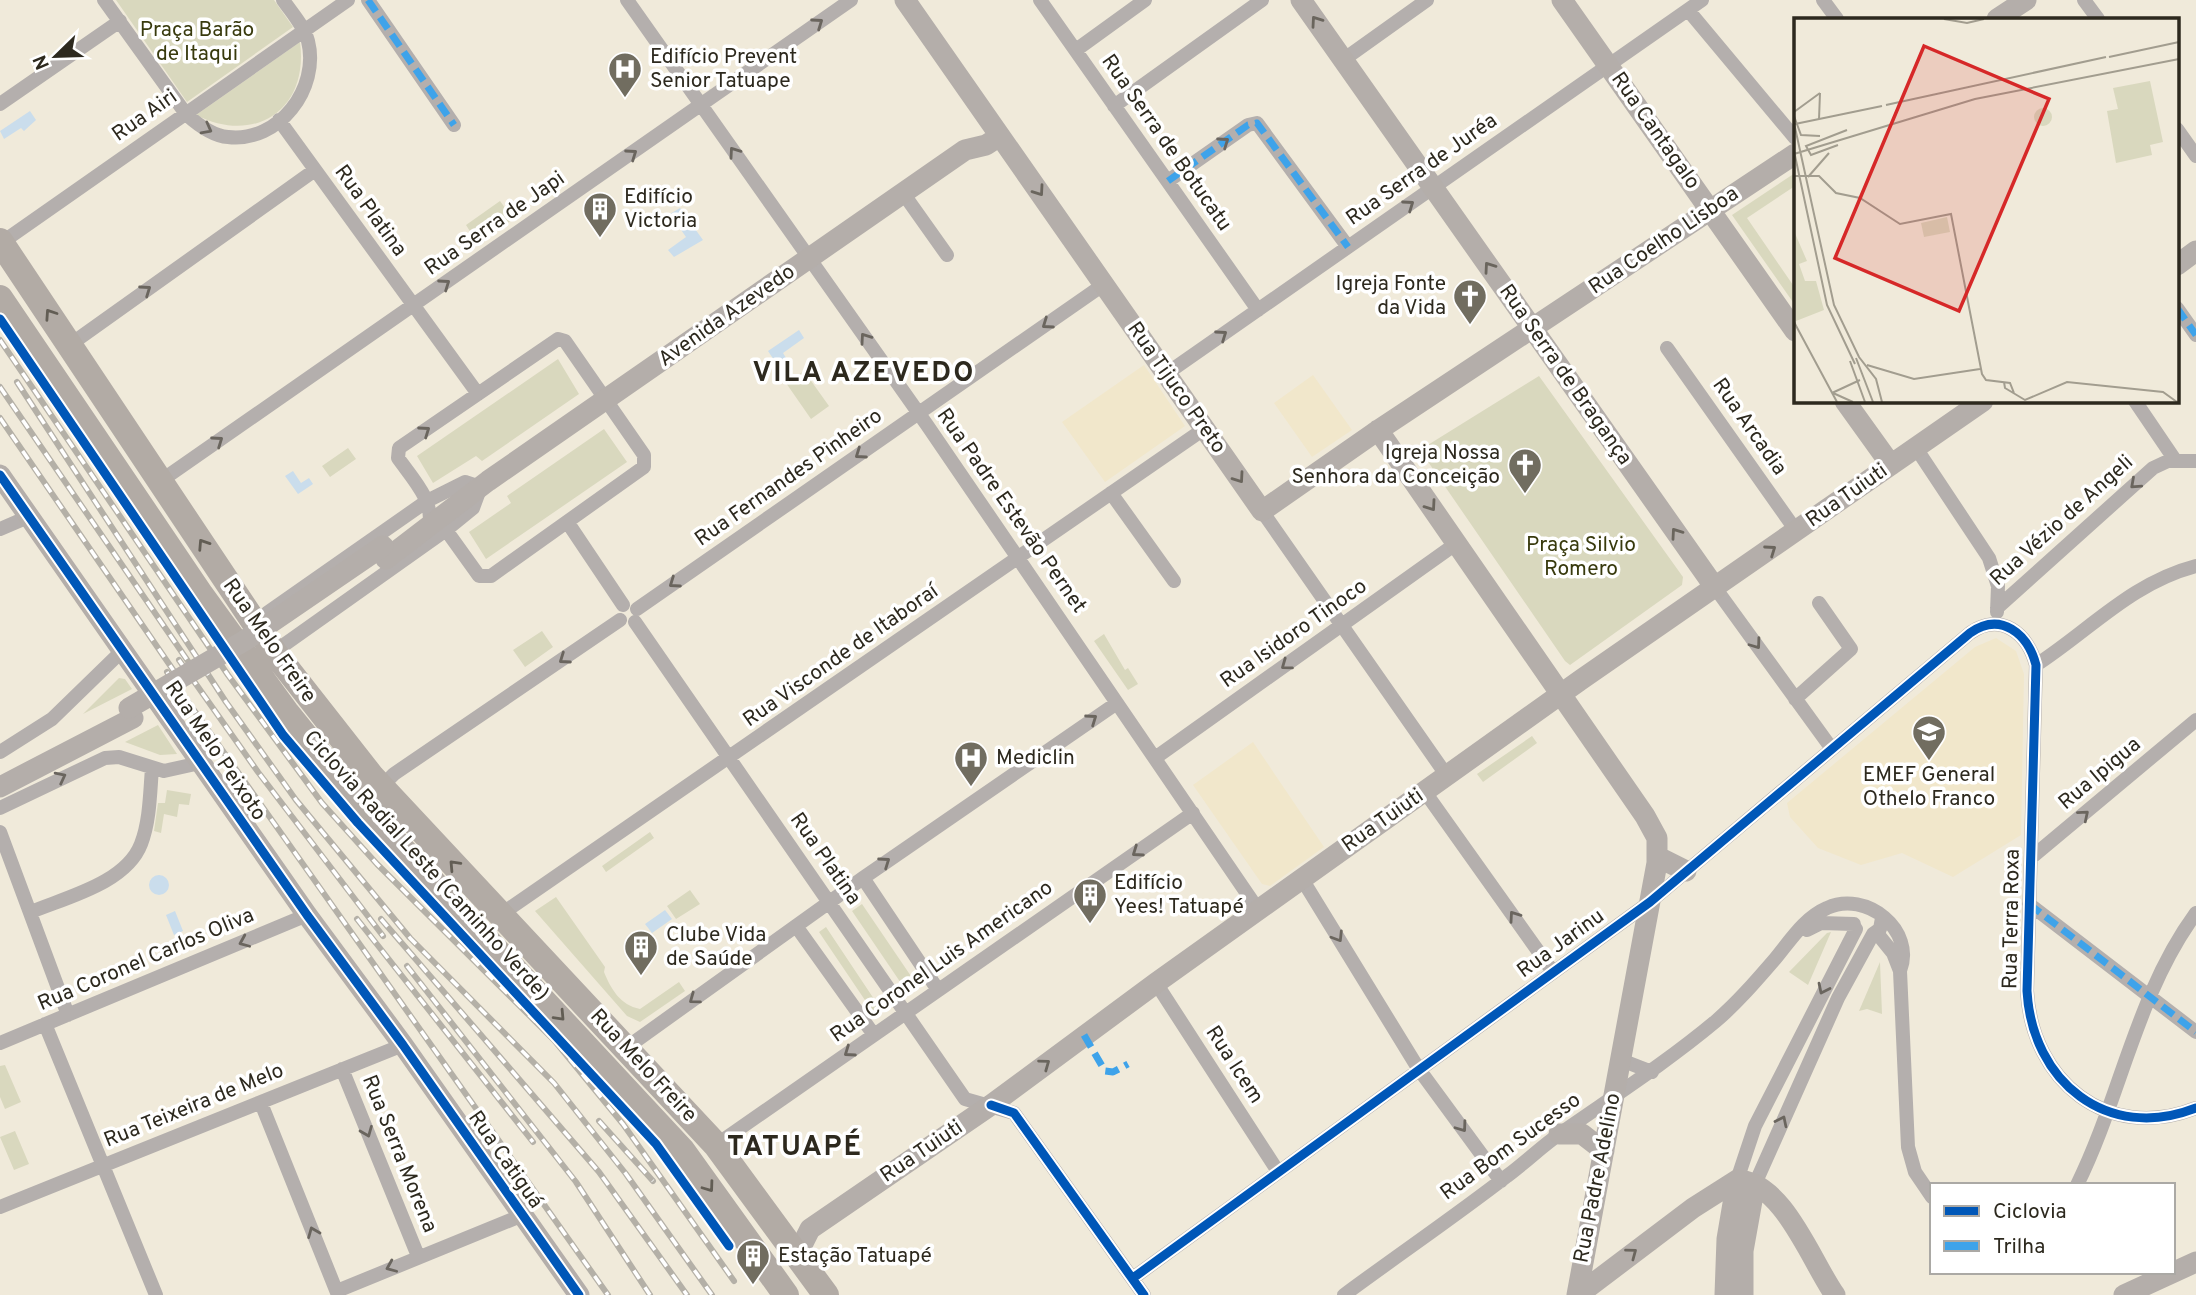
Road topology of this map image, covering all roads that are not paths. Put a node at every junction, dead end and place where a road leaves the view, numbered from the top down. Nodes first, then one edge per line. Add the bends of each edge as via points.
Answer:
1 (104, 0) edge
2 (283, 0) edge
3 (348, 0) edge
4 (368, 0) edge
5 (627, 0) edge
6 (850, 0) edge
7 (905, 0) edge
8 (1040, 0) edge
9 (1145, 0) edge
10 (1262, 0) edge
11 (1301, 0) edge
12 (1427, 0) edge
13 (1562, 0) edge
14 (1702, 0) edge
15 (1824, 0) edge
16 (2026, 0) edge
17 (2084, 0) edge
18 (1688, 10) junction
19 (1836, 18) edge
20 (1999, 18) edge
21 (2097, 18) edge
22 (120, 21) junction
23 (304, 30) junction
24 (1076, 50) junction
25 (1343, 60) junction
26 (1609, 65) junction
27 (0, 104) edge
28 (701, 106) junction
29 (1114, 106) junction
30 (186, 114) junction
31 (279, 120) junction
32 (454, 125) dead end
33 (995, 129) junction
34 (2179, 136) edge
35 (1794, 137) edge
36 (1794, 155) edge
37 (2196, 156) edge
38 (315, 170) junction
39 (1168, 181) junction
40 (1434, 188) junction
41 (903, 193) junction
42 (1710, 211) junction
43 (1, 242) edge
44 (1348, 247) junction
45 (2196, 251) edge
46 (947, 255) dead end
47 (809, 259) junction
48 (2178, 264) edge
49 (0, 285) edge
50 (1103, 285) junction
51 (0, 298) edge
52 (413, 306) junction
53 (2178, 309) edge
54 (1258, 310) junction
55 (1532, 328) junction
56 (1794, 330) edge
57 (2196, 335) edge
58 (71, 344) junction
59 (1667, 348) dead end
60 (1166, 374) junction
61 (478, 394) junction
62 (606, 400) junction
63 (1846, 402) edge
64 (1982, 402) edge
65 (2136, 402) edge
66 (918, 414) junction
67 (1204, 429) junction
68 (1378, 430) junction
69 (1916, 448) junction
70 (2175, 460) junction
71 (2196, 461) edge
72 (1891, 466) junction
73 (0, 475) edge
74 (162, 480) junction
75 (1111, 493) junction
76 (1262, 511) junction
77 (28, 517) junction
78 (433, 517) junction
79 (568, 523) junction
80 (0, 529) edge
81 (1797, 532) junction
82 (1457, 543) junction
83 (1018, 558) junction
84 (2196, 566) edge
85 (1174, 582) dead end
86 (1716, 589) junction
87 (1819, 603) dead end
88 (1997, 608) junction
89 (632, 612) junction
90 (254, 622) junction
91 (1996, 624) junction
92 (1342, 625) junction
93 (124, 649) junction
94 (274, 652) junction
95 (2036, 665) junction
96 (1561, 695) junction
97 (1795, 699) junction
98 (1116, 703) junction
99 (131, 713) junction
100 (2196, 720) edge
101 (1832, 749) junction
102 (0, 752) edge
103 (1155, 758) junction
104 (729, 759) junction
105 (200, 763) junction
106 (152, 768) junction
107 (0, 775) edge
108 (1447, 776) junction
109 (380, 786) junction
110 (0, 787) edge
111 (1425, 792) junction
112 (362, 806) junction
113 (0, 808) edge
114 (1193, 813) junction
115 (0, 832) edge
116 (1658, 857) junction
117 (2031, 858) junction
118 (1686, 871) junction
119 (863, 878) junction
120 (1302, 879) junction
121 (829, 902) junction
122 (1650, 902) junction
123 (2029, 904) junction
124 (1868, 908) junction
125 (1259, 911) junction
126 (32, 912) junction
127 (2196, 914) edge
128 (307, 915) junction
129 (500, 915) junction
130 (1882, 918) junction
131 (796, 926) junction
132 (1855, 927) junction
133 (1875, 933) junction
134 (1791, 941) junction
135 (1900, 971) junction
136 (1553, 972) junction
137 (1156, 983) junction
138 (939, 990) junction
139 (2148, 996) junction
140 (904, 1014) junction
141 (68, 1015) junction
142 (45, 1024) junction
143 (2196, 1032) edge
144 (874, 1035) junction
145 (0, 1043) edge
146 (403, 1045) junction
147 (626, 1048) junction
148 (1791, 1052) junction
149 (1621, 1060) junction
150 (1809, 1062) junction
151 (1418, 1068) junction
152 (342, 1069) junction
153 (1652, 1072) junction
154 (1614, 1099) junction
155 (261, 1103) junction
156 (991, 1105) junction
157 (2196, 1108) edge
158 (2106, 1110) junction
159 (1559, 1135) junction
160 (716, 1145) junction
161 (1604, 1151) junction
162 (102, 1166) junction
163 (1277, 1170) junction
164 (1501, 1181) junction
165 (2078, 1183) edge
166 (1744, 1192) junction
167 (1930, 1194) edge
168 (0, 1207) edge
169 (523, 1215) junction
170 (797, 1255) junction
171 (418, 1256) junction
172 (2196, 1262) edge
173 (2175, 1272) edge
174 (2170, 1274) edge
175 (1133, 1278) junction
176 (338, 1293) edge
177 (156, 1295) edge
178 (579, 1295) edge
179 (786, 1295) edge
180 (826, 1295) edge
181 (1144, 1295) edge
182 (1344, 1295) edge
183 (1577, 1295) edge
184 (1725, 1295) edge
185 (1743, 1295) edge
186 (1835, 1295) edge
187 (2124, 1295) edge

1 - 22 street
2 - 23 street
3 - 23 street, Rua Airi
4 - 32 street
5 - 28 street, Rua Padre Estevão Pernet
28 -> 6 street, Rua Serra de Japi
7 - 33 street, Rua Tijuco Preto
8 - 24 street, Rua Serra de Botucatu
9 - 24 street
10 - 29 street
25 -> 11 street, Rua Serra de Bragança
12 - 25 street
13 - 26 street, Rua Cantagalo
14 - 18 street, Rua Serra de Juréa
15 - 19 street
16 - 20 street
17 - 21 street
18 - 26 street, Rua Serra de Juréa
18 - 35 street
22 - 27 street
22 - 30 street
23 - 30 street, Rua Airi
23 - 31 street via 310,50 309,78 296,105
24 - 29 street, Rua Serra de Botucatu
25 - 40 street, Rua Serra de Bragança
26 - 40 street, Rua Serra de Juréa
26 - 42 street, Rua Cantagalo
47 -> 28 street, Rua Padre Estevão Pernet
52 -> 28 street, Rua Serra de Japi
29 - 39 street, Rua Serra de Botucatu
30 -> 31 street via 224,137 252,134
30 - 43 street, Rua Airi
31 - 38 street, Rua Platina
33 - 41 street, Avenida Azevedo via 986,145 965,150
33 -> 50 street, Rua Tijuco Preto
34 - 37 street
36 - 42 street, Rua Coelho Lisboa
38 - 52 street, Rua Platina
58 -> 38 street
39 -> 44 street via 1257,123
39 - 54 street, Rua Serra de Botucatu
44 -> 40 street, Rua Serra de Juréa
55 -> 40 street, Rua Serra de Bragança
41 - 46 street
41 - 47 street, Avenida Azevedo
42 - 55 street, Rua Coelho Lisboa
42 - 56 street, Rua Cantagalo
58 -> 43 highway, Rua Melo Freire
44 - 54 street, Rua Serra de Juréa
45 - 48 street
47 - 62 street, Avenida Azevedo
66 -> 47 street, Rua Padre Estevão Pernet
49 - 74 highway via 135,483 146,486
50 - 60 street, Rua Tijuco Preto
50 -> 66 street, Rua Fernandes Pinheiro
51 - 112 highway, Rua Melo Freire via 201,595
52 - 61 street, Rua Platina
74 -> 52 street, Rua Serra de Japi
53 - 57 street
60 -> 54 street, Rua Serra de Juréa
55 - 68 street
86 -> 55 street, Rua Serra de Bragança
58 - 74 highway, Rua Melo Freire
59 - 81 street, Rua Arcadia
60 - 67 street, Rua Tijuco Preto
61 - 62 street via 562,339
78 -> 61 street via 398,458 400,448
62 - 78 street, Avenida Azevedo
62 - 79 street via 644,455 645,464
63 - 72 street
64 - 69 street, Rua Tuiuti
65 - 70 street
66 - 83 street, Rua Padre Estevão Pernet
66 -> 89 street, Rua Fernandes Pinheiro
67 - 75 street, Rua Visconde de Itaboraí
67 -> 76 street, Rua Tijuco Preto
68 - 76 street
68 -> 82 street
69 - 72 street, Rua Tuiuti
69 - 88 street via 1989,558 1998,586
70 - 71 street, Rua Vézio de Angeli
70 -> 88 street, Rua Vézio de Angeli via 2153,468
72 - 81 street, Rua Tuiuti
73 - 77 street, Rua Melo Peixoto
90 -> 74 highway, Rua Melo Freire
75 - 83 street, Rua Visconde de Itaboraí
75 - 85 street
76 - 92 street, Rua Tijuco Preto
77 - 80 street
77 - 93 street, Rua Melo Peixoto
78 - 79 street via 484,578
78 - 90 street, Avenida Azevedo
78 - 94 street, Avenida Azevedo
78 - 99 street, Avenida Azevedo, bridge
79 - 89 street, Rua Platina
86 -> 81 street, Rua Tuiuti
82 - 92 street, Rua Isidoro Tinoco
82 - 96 street
83 - 98 street, Rua Padre Estevão Pernet
83 - 104 street, Rua Visconde de Itaboraí
84 - 95 street via 2164,576 2117,602
86 - 96 street, Rua Tuiuti
86 -> 97 street, Rua Serra de Bragança
87 - 97 street via 1851,649
88 - 91 street
89 - 104 street, Rua Platina
89 -> 109 street via 618,614 620,620
90 - 94 highway, Rua Melo Freire
91 - 95 street, Rua Terra Roxa via 2026,639
91 - 101 street, Rua Jarinu via 1970,633
92 -> 103 street, Rua Isidoro Tinoco
92 - 108 street, Rua Tijuco Preto
93 - 102 street via 52,719
93 - 105 street, Rua Melo Peixoto
94 - 109 highway, Rua Melo Freire
95 - 117 street, Rua Terra Roxa
96 - 108 street, Rua Tuiuti
96 - 116 street, Rua Padre Adelino via 1652,827
97 - 101 street, Rua Serra de Bragança
98 - 103 street, Rua Padre Estevão Pernet
119 -> 98 street
99 - 107 street
99 - 110 street
117 -> 100 street, Rua Ipigua
101 - 118 street, Rua Jarinu
103 - 114 street, Rua Padre Estevão Pernet
104 - 121 street, Rua Platina
104 - 129 street, Rua Visconde de Itaboraí
105 - 106 street via 164,771
105 - 128 street, Rua Melo Peixoto
113 -> 106 street via 105,758 119,757
106 - 126 street via 144,835 137,854 112,877
108 - 111 street, Rua Tuiuti
109 - 112 street
129 -> 109 highway, Rua Melo Freire
111 - 120 street, Rua Tuiuti
136 -> 111 street
112 -> 179 highway, Rua Melo Freire via 682,1150
114 - 125 street, Rua Padre Estevão Pernet
114 -> 138 street, Rua Coronel Luis Americano
115 - 126 street
116 - 118 street
116 - 122 street, Rua Padre Adelino
117 - 123 street, Rua Terra Roxa
118 - 122 street, Rua Jarinu
119 - 121 street
119 - 138 street
120 - 125 street, Rua Tuiuti
120 -> 151 street
121 - 131 street
121 - 140 street, Rua Platina
122 - 136 street, Rua Jarinu
122 - 149 street, Rua Padre Adelino
123 - 139 street
123 - 158 street, Rua Terra Roxa via 2028,991 2034,1034 2060,1080 2082,1099
124 - 130 street
124 - 132 street via 1857,913
124 - 134 street, Rua Bom Sucesso via 1843,904 1827,908 1813,916
125 - 137 street, Rua Tuiuti
126 - 141 street
127 - 139 street via 2176,940
128 -> 141 street, Rua Coronel Carlos Oliva
128 - 146 street, Rua Melo Peixoto
129 - 147 highway, Rua Melo Freire
130 - 133 street
130 - 135 street via 1902,940
131 - 144 street
131 -> 147 street
132 - 133 street via 1862,935
132 - 134 street, Rua Bom Sucesso via 1821,923
132 -> 148 street
133 - 135 street via 1894,953
133 - 150 street
134 - 153 street, Rua Bom Sucesso via 1736,1003
135 - 167 street via 1908,1147 1915,1172
136 - 151 street, Rua Jarinu
156 -> 137 street, Rua Tuiuti
137 - 163 street, Rua Icem
138 - 140 street, Rua Coronel Luis Americano
139 - 143 street
139 - 158 street
140 - 144 street, Rua Coronel Luis Americano
140 - 156 street, Rua Platina via 965,1099
141 - 142 street, Rua Coronel Carlos Oliva
142 - 145 street, Rua Coronel Carlos Oliva
142 - 162 street
144 -> 160 street, Rua Coronel Luis Americano
146 - 152 street, Rua Teixeira de Melo
146 - 169 street, Rua Catiguá
147 - 160 highway, Rua Melo Freire
148 - 150 street
148 - 166 street via 1755,1126
149 - 153 street, Rua Padre Adelino
149 - 154 street, Rua Padre Adelino
166 -> 150 street
151 - 163 street, Rua Jarinu
151 -> 164 street
152 - 155 street, Rua Teixeira de Melo
152 -> 171 street, Rua Serra Morena
153 - 154 street, Rua Bom Sucesso
154 - 159 street, Rua Bom Sucesso
154 - 161 street, Rua Padre Adelino
155 - 162 street, Rua Teixeira de Melo
176 -> 155 street
156 - 170 street, Rua Tuiuti via 810,1229
156 - 175 street, Rua Platina via 1014,1113
157 - 158 street, Rua Terra Roxa via 2166,1117
158 - 165 street
159 - 161 street via 1582,1134
159 - 164 street, Rua Bom Sucesso
160 - 170 highway, Rua Melo Freire
161 - 183 street, Rua Padre Adelino
162 - 168 street, Rua Teixeira de Melo
162 - 177 street
163 - 175 street, Rua Jarinu
164 - 182 street, Rua Bom Sucesso
183 -> 166 street via 1710,1196
166 - 184 street
166 - 185 street
166 - 186 street via 1774,1200 1792,1221
169 - 171 street
169 - 178 street, Rua Catiguá
170 - 180 highway, Rua Melo Freire
171 -> 176 street
172 - 173 street
174 - 187 street
175 - 181 street, Rua Platina

